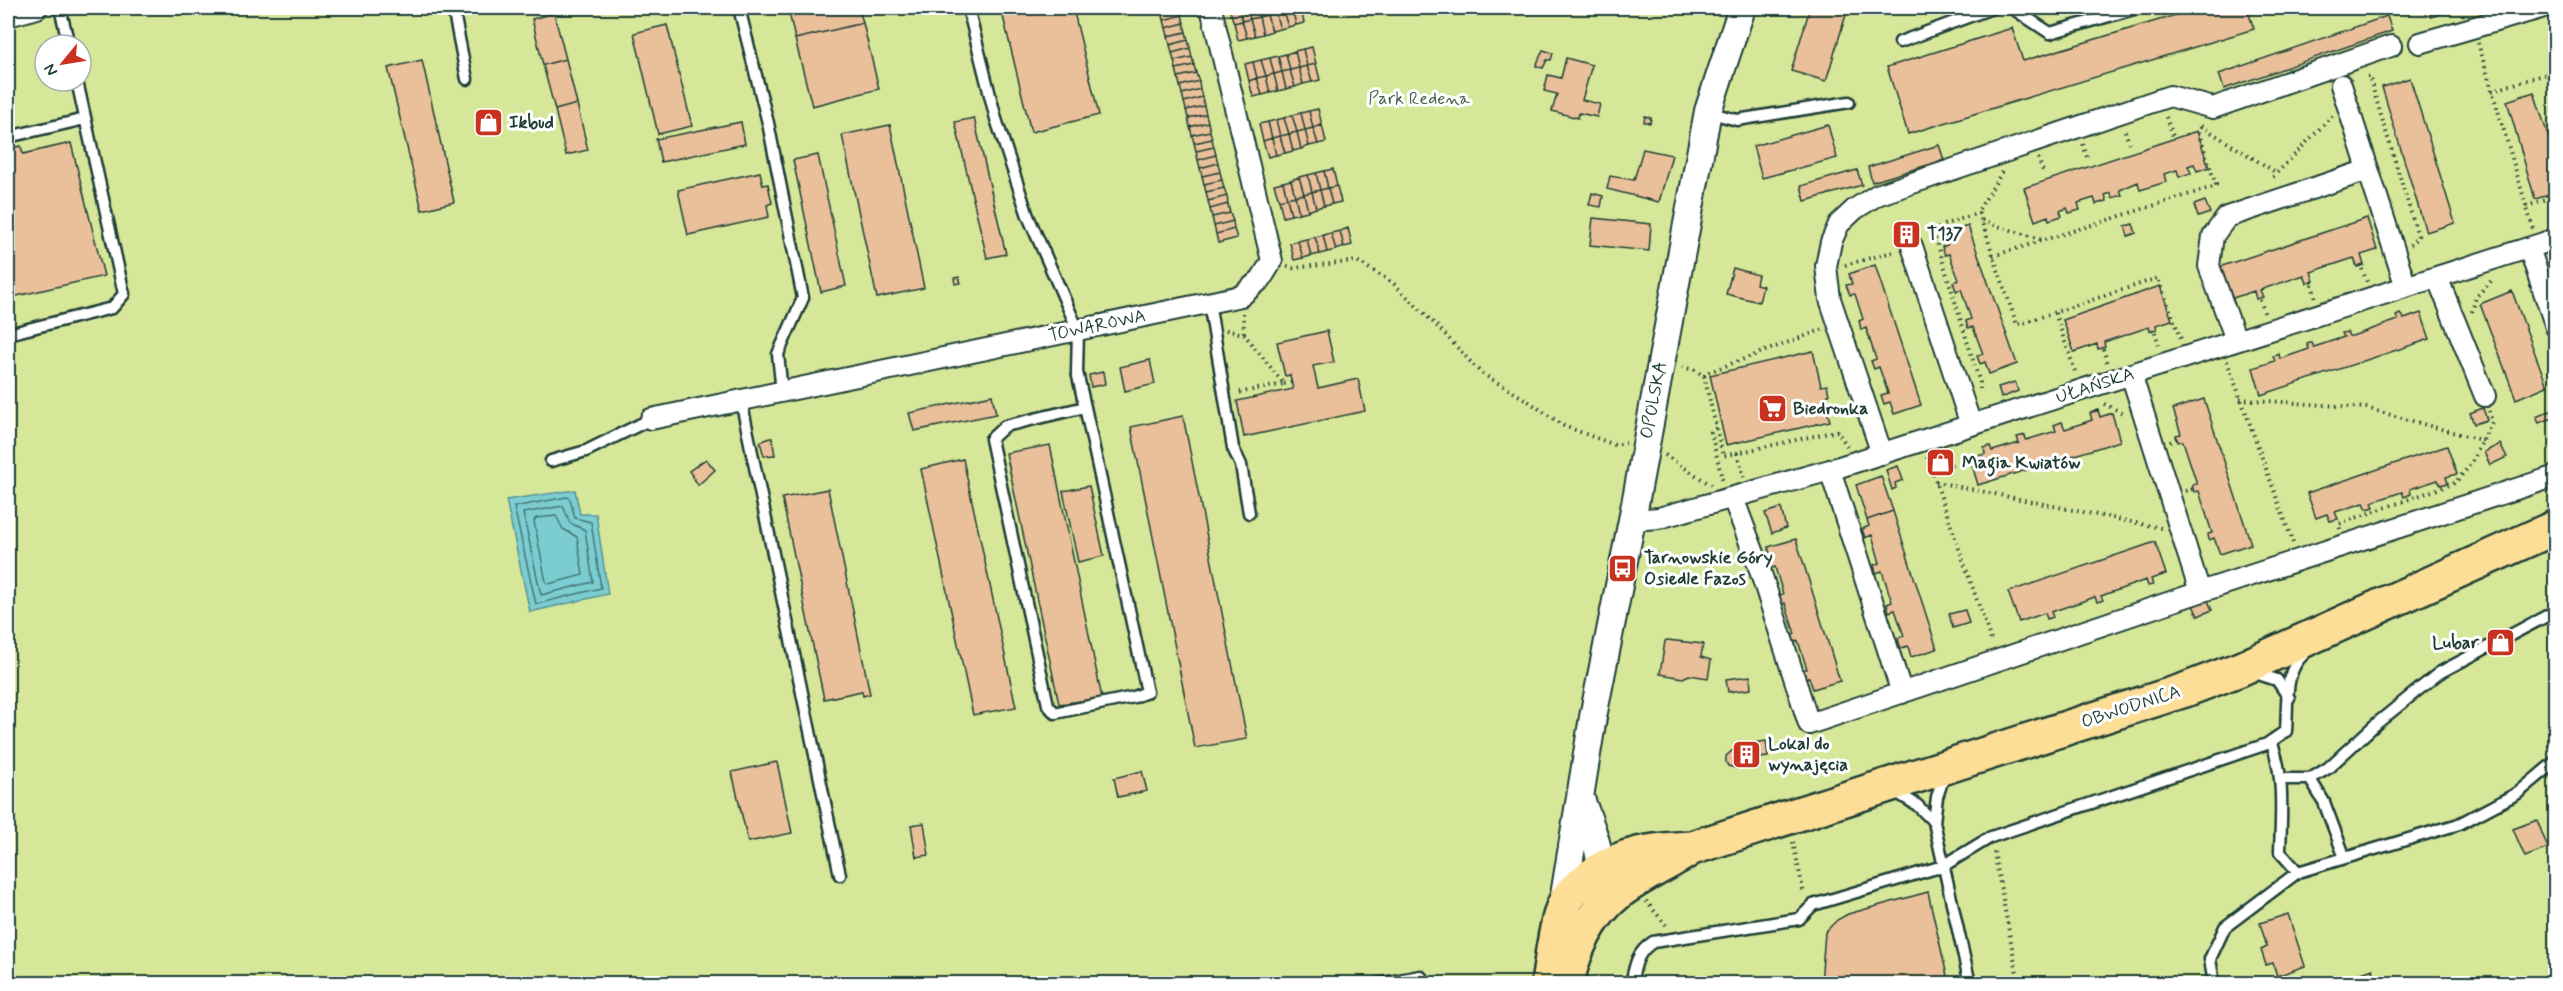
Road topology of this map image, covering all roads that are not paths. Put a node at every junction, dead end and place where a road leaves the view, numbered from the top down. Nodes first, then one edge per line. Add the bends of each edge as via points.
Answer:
1 (37, 8) edge
2 (60, 8) edge
3 (453, 8) edge
4 (739, 8) edge
5 (968, 8) edge
6 (1211, 8) edge
7 (1742, 8) edge
8 (1992, 8) edge
9 (2012, 8) edge
10 (2137, 8) edge
11 (2541, 8) edge
12 (8, 16) edge
13 (66, 33) edge
14 (1900, 42) dead end
15 (2420, 43) dead end
16 (2391, 46) dead end
17 (466, 79) dead end
18 (2344, 92) road end
19 (80, 93) edge
20 (1849, 102) dead end
21 (1707, 111) junction
22 (85, 119) junction
23 (8, 137) edge
24 (2368, 170) junction
25 (2556, 239) edge
26 (2531, 240) junction
27 (1912, 246) road end
28 (2437, 277) junction
29 (2406, 287) junction
30 (1209, 302) junction
31 (2556, 327) edge
32 (1078, 330) junction
33 (8, 334) edge
34 (2236, 340) junction
35 (2131, 374) junction
36 (782, 392) junction
37 (2485, 396) road end
38 (741, 400) junction
39 (1085, 407) junction
40 (651, 419) joint
41 (1971, 425) junction
42 (1882, 454) junction
43 (551, 461) dead end
44 (1830, 470) junction
45 (2556, 476) edge
46 (1725, 491) junction
47 (1249, 513) dead end
48 (1632, 520) junction
49 (2556, 527) edge
50 (2200, 592) junction
51 (2556, 611) edge
52 (2337, 626) junction
53 (2240, 669) junction
54 (1902, 693) junction
55 (2289, 699) junction
56 (2271, 741) junction
57 (2556, 761) edge
58 (1947, 768) junction
59 (2280, 779) junction
60 (2310, 779) junction
61 (1883, 787) junction
62 (1934, 822) junction
63 (1583, 835) junction
64 (1692, 848) junction
65 (1633, 853) junction
66 (2345, 858) junction
67 (1943, 867) junction
68 (2298, 872) junction
69 (840, 875) dead end
70 (1613, 882) junction
71 (1573, 921) junction
72 (1377, 984) edge
73 (1428, 984) edge
74 (1548, 984) edge
75 (1567, 984) edge
76 (1631, 984) edge
77 (1970, 984) edge
78 (2214, 984) edge

1 - 12 street
2 - 13 lane
3 - 17 lane
4 - 36 lane via 768,123 803,298 778,354
5 - 32 lane via 996,119 1028,216
6 - 30 street, TOWAROWA via 1272,261 1262,279 1241,296
7 - 21 street, OPOLSKA
8 - 14 lane
9 - 10 lane via 2050,33
11 - 15 street
16 - 42 street via 2213,108 2170,96 1877,195 1855,209 1839,224 1826,266 1830,299
18 - 24 street
19 - 22 lane
20 - 21 lane via 1737,120
21 - 48 street, OPOLSKA
22 - 23 lane
22 - 33 lane via 124,294 112,308
24 - 29 street
24 - 34 street via 2227,217 2213,236 2209,266
25 - 26 street, UŁAŃSKA
26 - 28 street, UŁAŃSKA
26 - 31 street
27 - 41 street
28 - 29 street, UŁAŃSKA
28 - 37 street
29 - 34 street, UŁAŃSKA
30 - 32 street, TOWAROWA
30 - 47 lane via 1233,448 1241,465
32 - 36 street, TOWAROWA
32 - 39 lane via 1077,372
34 - 35 street, UŁAŃSKA
35 - 41 street, UŁAŃSKA
35 - 50 street
36 - 38 street, TOWAROWA
38 - 40 street, TOWAROWA
38 - 69 lane
39 - 39 lane via 1147,692 1055,713 1048,705 991,439 1005,426
40 - 43 lane via 586,451
41 - 42 street, UŁAŃSKA
42 - 44 street, UŁAŃSKA
44 - 46 street, UŁAŃSKA
44 - 54 street
45 - 50 street
46 - 48 street, UŁAŃSKA via 1658,518
46 - 54 street via 1809,724
48 - 63 street, OPOLSKA via 1580,796
49 - 52 highway, OBWODNICA
50 - 54 street
51 - 60 lane via 2439,673
52 - 53 highway, OBWODNICA
52 - 55 lane via 2300,657 2289,676
53 - 55 lane via 2277,680
53 - 58 highway, OBWODNICA
55 - 56 lane via 2286,731
56 - 59 lane
56 - 67 lane via 1991,837
57 - 66 lane via 2518,793 2459,824
58 - 61 highway, OBWODNICA
58 - 62 lane via 1939,788
59 - 60 lane
59 - 68 lane via 2280,852
60 - 66 lane via 2324,802
61 - 62 lane via 1917,806
61 - 64 highway, OBWODNICA
62 - 67 lane
63 - 65 street
63 - 70 street, OPOLSKA
63 - 71 street
64 - 65 highway, OBWODNICA
64 - 70 highway, OBWODNICA
65 - 70 highway, OBWODNICA
66 - 68 lane
67 - 76 lane via 1813,905 1799,919 1653,942 1636,958
67 - 77 lane
68 - 78 lane via 2225,927 2210,959
70 - 71 highway, OBWODNICA via 1569,894
71 - 74 highway
71 - 75 highway
72 - 73 lane via 1419,976

